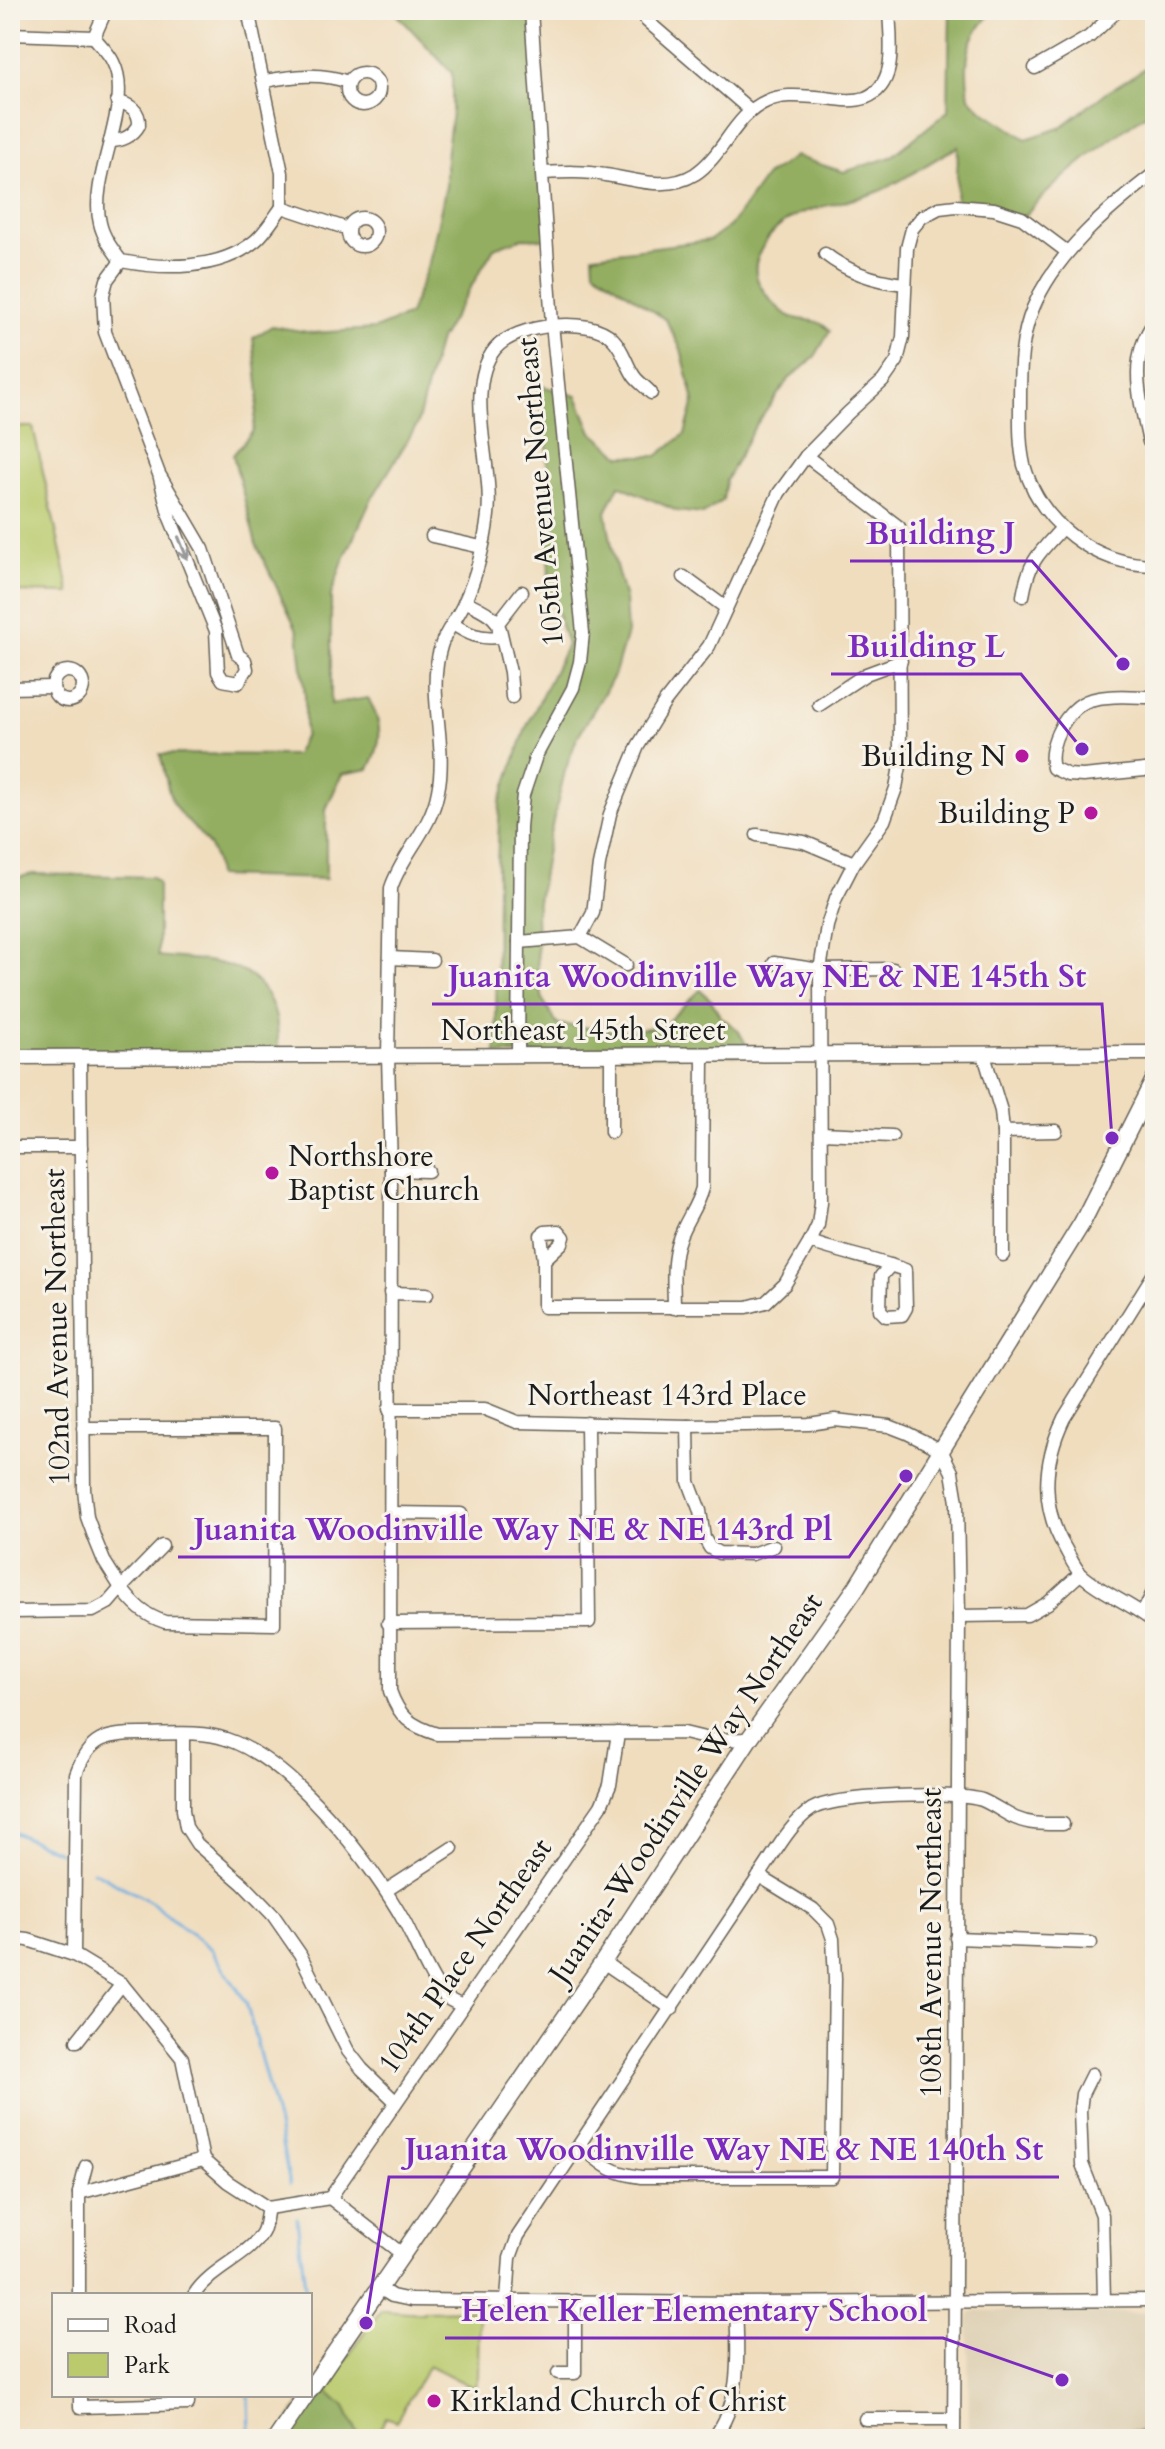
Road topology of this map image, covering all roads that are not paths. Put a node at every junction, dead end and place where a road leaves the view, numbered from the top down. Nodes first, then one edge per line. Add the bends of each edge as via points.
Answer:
1 (106, 10) edge
2 (248, 10) edge
3 (531, 10) edge
4 (640, 10) edge
5 (889, 10) edge
6 (1118, 10) edge
7 (1147, 10) edge
8 (1155, 18) edge
9 (10, 34) edge
10 (94, 37) junction
11 (1035, 68) dead end
12 (265, 81) junction
13 (348, 82) dead end
14 (117, 102) junction
15 (750, 110) junction
16 (110, 141) junction
17 (544, 173) junction
18 (1155, 173) edge
19 (282, 207) junction
20 (348, 229) dead end
21 (1066, 251) junction
22 (825, 254) dead end
23 (121, 261) junction
24 (905, 284) junction
25 (1155, 321) edge
26 (552, 324) junction
27 (651, 393) dead end
28 (1149, 442) dead end
29 (806, 456) junction
30 (159, 474) junction
31 (1061, 529) junction
32 (432, 536) dead end
33 (481, 547) junction
34 (1155, 565) edge
35 (684, 577) dead end
36 (522, 592) dead end
37 (1023, 596) dead end
38 (465, 601) junction
39 (726, 608) junction
40 (453, 624) junction
41 (499, 626) junction
42 (901, 661) junction
43 (52, 687) dead end
44 (10, 688) edge
45 (512, 697) dead end
46 (1155, 697) edge
47 (819, 705) dead end
48 (1155, 769) edge
49 (757, 835) dead end
50 (854, 863) junction
51 (580, 937) junction
52 (519, 942) junction
53 (390, 958) junction
54 (432, 960) dead end
55 (774, 963) dead end
56 (626, 965) dead end
57 (893, 969) dead end
58 (820, 970) junction
59 (1155, 1053) edge
60 (518, 1054) junction
61 (820, 1055) junction
62 (984, 1055) junction
63 (388, 1056) junction
64 (611, 1056) junction
65 (703, 1056) junction
66 (10, 1057) edge
67 (80, 1057) junction
68 (1155, 1078) edge
69 (1056, 1131) dead end
70 (611, 1132) dead end
71 (1003, 1132) junction
72 (821, 1133) junction
73 (892, 1136) dead end
74 (10, 1147) edge
75 (81, 1147) junction
76 (391, 1170) junction
77 (428, 1171) dead end
78 (810, 1242) junction
79 (1003, 1255) dead end
80 (544, 1260) dead end
81 (891, 1265) dead end
82 (1155, 1272) edge
83 (390, 1293) junction
84 (427, 1294) dead end
85 (674, 1308) junction
86 (389, 1409) junction
87 (587, 1423) junction
88 (688, 1426) junction
89 (83, 1428) junction
90 (941, 1450) junction
91 (390, 1513) junction
92 (461, 1514) dead end
93 (162, 1546) dead end
94 (774, 1546) dead end
95 (1080, 1574) junction
96 (121, 1588) junction
97 (1155, 1588) edge
98 (10, 1612) edge
99 (1143, 1613) junction
100 (959, 1616) junction
101 (388, 1623) junction
102 (1155, 1623) edge
103 (618, 1733) junction
104 (183, 1734) junction
105 (749, 1739) junction
106 (959, 1797) junction
107 (1063, 1824) dead end
108 (452, 1848) dead end
109 (759, 1876) junction
110 (387, 1890) junction
111 (10, 1938) edge
112 (956, 1938) junction
113 (1091, 1943) dead end
114 (74, 1955) junction
115 (603, 1962) junction
116 (122, 1984) junction
117 (462, 2006) junction
118 (672, 2009) junction
119 (77, 2041) dead end
120 (1092, 2074) dead end
121 (396, 2102) junction
122 (580, 2145) junction
123 (203, 2160) junction
124 (86, 2166) dead end
125 (79, 2193) junction
126 (330, 2198) junction
127 (268, 2208) junction
128 (402, 2254) junction
129 (379, 2288) junction
130 (79, 2293) edge
131 (195, 2293) edge
132 (507, 2300) junction
133 (1104, 2300) junction
134 (1155, 2300) edge
135 (575, 2301) junction
136 (956, 2301) junction
137 (736, 2303) junction
138 (558, 2373) dead end
139 (312, 2386) edge
140 (305, 2397) edge
141 (188, 2399) edge
142 (80, 2401) edge
143 (865, 2419) dead end
144 (954, 2419) junction
145 (281, 2432) edge
146 (713, 2439) edge
147 (954, 2439) edge

1 - 10 street
2 - 12 street
3 - 17 street, 105th Avenue Northeast
4 - 15 street
5 - 15 street via 890,63 880,88 865,98 848,100 792,95
6 - 11 street via 1089,37
7 - 8 street
9 - 10 street
10 - 14 street via 114,62
12 - 13 street via 331,75
12 - 19 street via 282,173
14 - 16 street
14 - 16 street via 136,112 139,125 130,135
15 - 17 street via 711,159 680,180 666,184 572,171
16 - 23 street via 98,198 99,221
17 - 26 street, 105th Avenue Northeast
18 - 21 street
19 - 20 street
19 - 23 street via 256,240 233,255 168,267
21 - 24 street via 1022,218 994,209 939,208 912,229
21 - 31 street via 1034,305 1020,368 1023,462 1030,484
22 - 24 street via 855,273
23 - 30 street via 103,295 105,332
24 - 29 street via 897,361
25 - 28 street via 1137,364
26 - 27 street via 605,332
26 - 33 street via 512,334 495,348 484,368 480,389 488,514
26 - 52 street, 105th Avenue Northeast via 583,633 573,688 536,756 523,795
29 - 39 street via 779,493
29 - 42 street via 899,527
30 -> 30 street via 170,518 216,631 218,672 223,680 238,683 247,669 245,660 238,655 203,549
31 - 34 street via 1111,558
31 - 37 street via 1034,557
32 - 33 street
33 - 38 street
35 - 39 street
36 - 41 street
38 - 40 street
38 - 41 street
39 - 51 street via 709,646 638,746 610,814 593,913
40 - 41 street via 484,638 498,637
40 - 53 street via 442,642 434,687 438,792 426,826 398,867 391,888
41 - 45 street
42 - 47 street via 866,674
42 - 50 street via 896,788 884,821
43 - 44 street
46 - 48 street via 1083,703 1054,740 1050,759 1053,768 1068,775
49 - 50 street via 804,842
50 - 58 street via 827,926
51 - 52 street
51 - 56 street
52 - 60 street, 105th Avenue Northeast
53 - 54 street
53 - 63 street
55 - 58 street
57 - 58 street
58 - 61 street
59 - 62 street, Northeast 145th Street
60 - 63 street, Northeast 145th Street
60 - 64 street, Northeast 145th Street
61 - 62 street, Northeast 145th Street
61 - 65 street, Northeast 145th Street
61 - 72 street
62 - 71 street
63 - 67 street, Northeast 145th Street
63 - 76 street
64 - 65 street, Northeast 145th Street
64 - 70 street
65 - 85 street via 702,1188 675,1254
66 - 67 street, Northeast 145th Street
67 - 75 street, 102nd Avenue Northeast
68 - 90 main road, Juanita-Woodinville Way Northeast via 1082,1223
69 - 71 street
71 - 79 street
72 - 73 street
72 - 78 street via 821,1202
74 - 75 street
75 - 89 street, 102nd Avenue Northeast
76 - 77 street
76 - 83 street
78 - 81 street
78 - 85 street via 785,1284 766,1302
80 - 85 street via 544,1307
82 - 95 street via 1064,1418 1047,1467 1054,1529
83 - 84 street
83 - 86 street
86 - 87 street, Northeast 143rd Place via 485,1409 517,1422
86 - 91 street
87 - 88 street, Northeast 143rd Place
87 - 101 street via 589,1622
88 - 90 street, Northeast 143rd Place via 835,1420 889,1426
88 - 94 street via 689,1482 710,1548 752,1554
89 - 96 street, 102nd Avenue Northeast via 87,1517
89 - 96 street, 102nd Avenue Northeast via 275,1428 274,1624 165,1622 137,1609
90 - 100 street, 108th Avenue Northeast via 952,1472 957,1502
90 - 105 main road, Juanita-Woodinville Way Northeast via 856,1588
91 - 92 street
91 - 101 street
93 - 96 street
95 - 99 street
95 - 100 street via 1027,1615
96 - 98 street via 93,1611
97 - 99 street
99 - 102 street
100 - 106 street, 108th Avenue Northeast
101 - 103 street via 390,1691 404,1720 418,1728 437,1734
103 - 105 street
103 - 117 street, 104th Place Northeast via 610,1785 601,1806
104 - 110 street via 229,1739 271,1763 330,1819
104 - 114 street via 115,1734 89,1748 76,1774
104 - 121 street via 186,1827 197,1844 273,1915 300,1954 348,2051
105 - 115 main road, Juanita-Woodinville Way Northeast
106 - 107 street via 981,1800 1032,1824
106 - 109 street via 829,1802 797,1823
106 - 112 street, 108th Avenue Northeast
108 - 110 street
109 - 118 street
109 - 122 street via 813,1909 828,1924 833,1939 832,2177 632,2176 605,2168
110 - 117 street via 436,1986
111 - 114 street
112 - 113 street
112 - 136 street, 108th Avenue Northeast
114 - 116 street
115 - 118 street
115 - 128 main road, Juanita-Woodinville Way Northeast
116 - 119 street
116 - 123 street via 182,2058
117 - 121 street, 104th Place Northeast
118 - 122 street
120 - 133 street via 1080,2111 1082,2164 1102,2215
121 - 126 street, 104th Place Northeast
122 - 132 street via 518,2236 510,2258
123 - 125 street
123 - 127 street
124 - 125 street
125 - 130 street
126 - 127 street
126 - 128 street
127 - 131 street via 263,2232
128 - 129 main road, Juanita-Woodinville Way Northeast
129 - 132 street via 411,2300
129 - 139 main road, Juanita-Woodinville Way Northeast
132 - 135 street
133 - 134 street
133 - 136 street
135 - 137 street
135 - 138 street via 575,2373
136 - 137 street
136 - 144 street, 108th Avenue Northeast
137 - 146 street via 734,2401
140 - 145 main road
141 - 142 street
143 - 144 street
144 - 147 street, 108th Avenue Northeast

